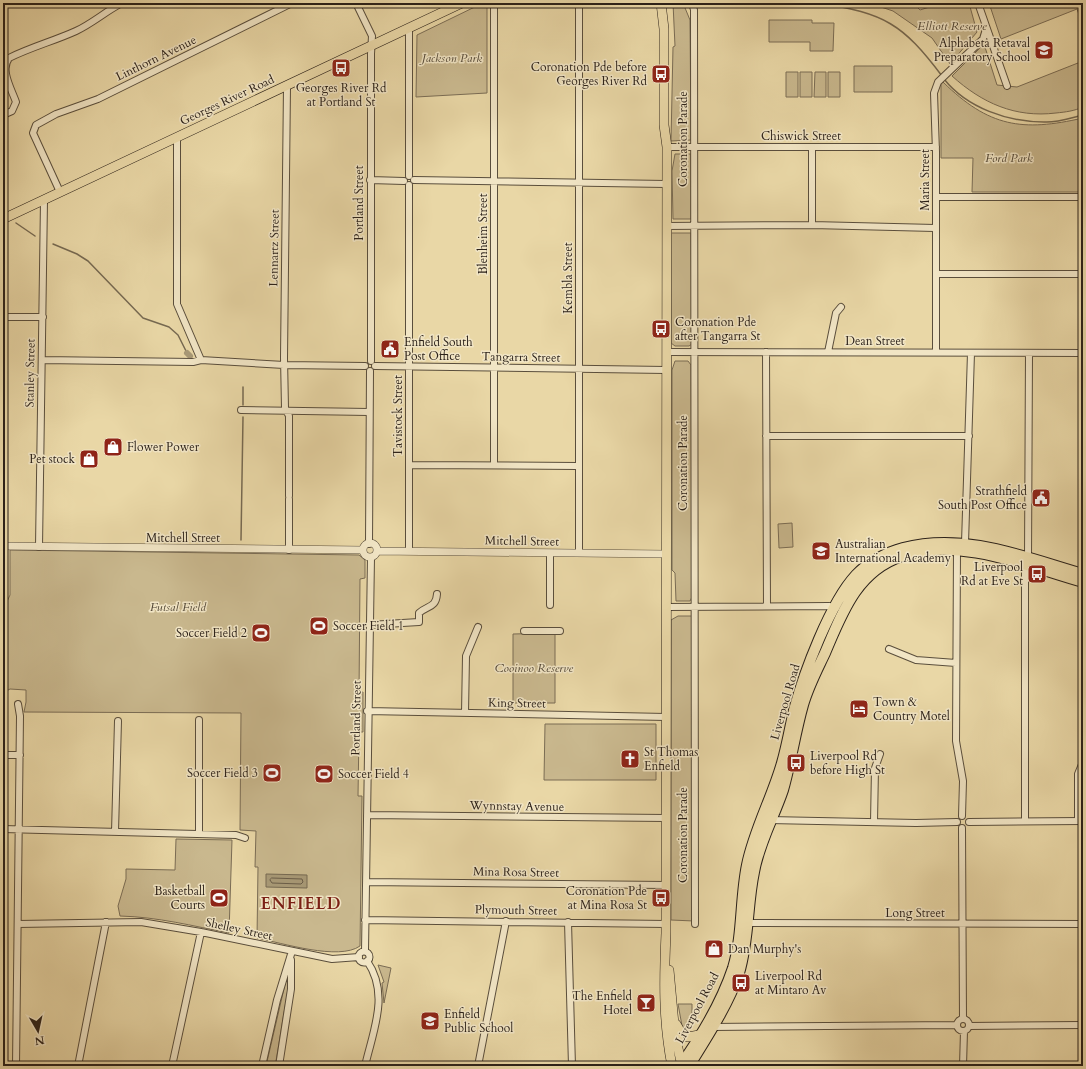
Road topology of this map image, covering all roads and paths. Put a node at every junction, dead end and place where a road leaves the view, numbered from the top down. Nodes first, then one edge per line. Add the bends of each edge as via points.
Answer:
1 (122, 3) edge
2 (292, 3) edge
3 (356, 3) edge
4 (462, 3) edge
5 (494, 3) edge
6 (579, 3) edge
7 (661, 3) edge
8 (667, 3) edge
9 (692, 3) edge
10 (978, 3) edge
11 (449, 6) edge
12 (409, 28) junction
13 (986, 29) junction
14 (372, 45) junction
15 (3, 70) edge
16 (287, 86) junction
17 (1007, 86) dead end
18 (3, 115) edge
19 (177, 137) junction
20 (666, 147) junction
21 (695, 147) junction
22 (812, 147) junction
23 (936, 147) junction
24 (412, 178) junction
25 (370, 180) junction
26 (494, 182) junction
27 (407, 183) junction
28 (580, 183) junction
29 (666, 184) junction
30 (60, 192) junction
31 (936, 197) junction
32 (1083, 197) edge
33 (44, 200) junction
34 (3, 220) edge
35 (812, 225) junction
36 (666, 226) junction
37 (694, 226) junction
38 (935, 228) junction
39 (936, 274) junction
40 (1083, 274) edge
41 (841, 307) dead end
42 (3, 317) edge
43 (43, 317) junction
44 (666, 352) junction
45 (695, 352) junction
46 (766, 352) junction
47 (828, 352) junction
48 (936, 352) junction
49 (971, 353) junction
50 (1029, 353) junction
51 (1083, 353) edge
52 (42, 360) junction
53 (201, 360) junction
54 (373, 364) junction
55 (284, 365) junction
56 (365, 366) junction
57 (409, 366) junction
58 (494, 367) junction
59 (579, 369) junction
60 (666, 370) junction
61 (370, 371) junction
62 (241, 410) dead end
63 (285, 411) junction
64 (369, 412) junction
65 (766, 436) junction
66 (969, 436) junction
67 (409, 464) junction
68 (494, 464) junction
69 (578, 466) junction
70 (965, 542) junction
71 (369, 544) junction
72 (3, 546) edge
73 (40, 547) junction
74 (289, 550) junction
75 (363, 550) junction
76 (409, 550) junction
77 (957, 550) junction
78 (377, 551) junction
79 (550, 553) junction
80 (579, 553) junction
81 (666, 554) junction
82 (371, 557) junction
83 (1027, 562) junction
84 (1083, 574) edge
85 (1083, 582) edge
86 (437, 594) dead end
87 (550, 605) dead end
88 (694, 606) junction
89 (767, 606) junction
90 (666, 607) junction
91 (839, 609) junction
92 (369, 624) junction
93 (478, 627) dead end
94 (524, 630) dead end
95 (560, 631) dead end
96 (889, 649) dead end
97 (956, 663) junction
98 (18, 704) dead end
99 (367, 711) junction
100 (465, 713) junction
101 (666, 717) junction
102 (199, 720) dead end
103 (118, 721) dead end
104 (880, 754) dead end
105 (3, 755) edge
106 (20, 756) junction
107 (1083, 762) edge
108 (367, 815) junction
109 (962, 816) junction
110 (666, 818) junction
111 (767, 820) junction
112 (1024, 821) junction
113 (1080, 821) edge
114 (874, 822) junction
115 (957, 822) junction
116 (969, 822) junction
117 (962, 828) junction
118 (3, 829) edge
119 (19, 830) junction
120 (115, 832) junction
121 (198, 834) junction
122 (245, 838) dead end
123 (366, 882) junction
124 (666, 885) junction
125 (366, 920) junction
126 (506, 921) junction
127 (106, 922) junction
128 (568, 922) junction
129 (18, 924) junction
130 (666, 924) junction
131 (695, 924) dead end
132 (748, 924) junction
133 (963, 924) junction
134 (1083, 924) edge
135 (201, 932) junction
136 (666, 935) junction
137 (292, 951) junction
138 (365, 951) junction
139 (359, 957) junction
140 (291, 959) junction
141 (367, 961) junction
142 (674, 1017) junction
143 (963, 1019) junction
144 (957, 1025) junction
145 (1083, 1025) edge
146 (969, 1026) junction
147 (712, 1027) junction
148 (964, 1031) junction
149 (699, 1035) junction
150 (16, 1066) edge
151 (78, 1066) edge
152 (172, 1066) edge
153 (262, 1066) edge
154 (279, 1066) edge
155 (365, 1066) edge
156 (478, 1066) edge
157 (572, 1066) edge
158 (681, 1066) edge
159 (963, 1066) edge

1 - 15 street via 75,32 9,58
2 - 30 street, Linthorn Avenue via 98,99 56,114 36,125 32,133
3 - 14 street, Portland Street via 372,36
4 - 11 main road, Georges River Road
5 - 26 street, Blenheim Street
6 - 28 street, Kembla Street
7 - 20 main road, Coronation Parade via 664,29
8 - 20 main road, Coronation Parade via 670,50 669,123
9 - 21 street, Coronation Parade
10 - 13 street
11 - 12 main road, Georges River Road
12 - 14 main road, Georges River Road
12 - 24 street
13 - 17 street
13 - 23 street, Maria Street via 983,39 938,82 934,93
14 - 16 main road, Georges River Road
14 - 25 street, Portland Street
15 - 18 street via 16,102 12,111
16 - 19 main road, Georges River Road
16 - 55 street, Lennartz Street
19 - 30 main road, Georges River Road
19 - 53 street via 177,304
20 - 21 street, Chiswick Street
20 - 29 main road, Coronation Parade
21 - 22 street, Chiswick Street
21 - 37 street, Coronation Parade
22 - 23 street, Chiswick Street
22 - 35 street
23 - 31 street, Maria Street
24 - 26 street
24 - 27 street via 405,178
25 - 27 street
25 - 54 street, Portland Street
26 - 28 street
26 - 58 street, Blenheim Street
27 - 57 street, Tavistock Street
28 - 29 street
28 - 59 street, Kembla Street
29 - 36 main road, Coronation Parade
30 - 33 main road, Georges River Road
31 - 32 street
31 - 38 street, Maria Street
33 - 34 main road, Georges River Road
33 - 43 street, Stanley Street
35 - 37 street
35 - 38 street
36 - 37 street
36 - 44 main road, Coronation Parade
37 - 45 street, Coronation Parade
38 - 39 street, Maria Street
39 - 40 street
39 - 48 street, Maria Street
41 - 47 street via 836,313
42 - 43 street
43 - 52 street, Stanley Street
44 - 45 street, Dean Street
44 - 60 main road, Coronation Parade
45 - 46 street, Dean Street
45 - 88 street, Coronation Parade
46 - 47 street, Dean Street
46 - 65 street
47 - 48 street, Dean Street
48 - 49 street, Dean Street
49 - 50 street, Dean Street
49 - 66 street
50 - 51 street, Dean Street
50 - 83 street
52 - 53 street
52 - 73 street, Stanley Street
53 - 55 street
54 - 56 street via 367,362
54 - 57 street, Tangarra Street
54 - 61 street via 374,370
55 - 56 street
55 - 63 street, Lennartz Street
56 - 61 street
57 - 58 street, Tangarra Street
57 - 67 street, Tavistock Street
58 - 59 street, Tangarra Street
58 - 68 street, Blenheim Street
59 - 60 street, Tangarra Street
59 - 69 street, Kembla Street
60 - 81 main road, Coronation Parade
61 - 64 street
62 - 63 street
63 - 64 street
63 - 74 street, Lennartz Street via 289,416
64 - 71 street
65 - 66 street
65 - 89 street
66 - 70 street
67 - 68 street
67 - 76 street, Tavistock Street
68 - 69 street
69 - 80 street, Kembla Street
70 - 83 highway, Liverpool Road
70 - 91 highway, Liverpool Road via 926,544 902,548 885,555 856,575 846,587
71 - 75 street
71 - 78 street via 374,545
72 - 73 street, Mitchell Street
73 - 74 street, Mitchell Street
74 - 75 street, Mitchell Street
75 - 82 street via 365,555
76 - 78 street, Mitchell Street
76 - 79 street, Mitchell Street
77 - 83 highway, Liverpool Road
77 - 91 highway, Liverpool Road via 914,553 889,562 868,575
77 - 97 street
78 - 82 street
79 - 80 street, Mitchell Street
79 - 87 street
80 - 81 street, Mitchell Street
81 - 90 main road, Coronation Parade
82 - 92 street, Portland Street
83 - 84 highway, Liverpool Road
83 - 85 highway, Liverpool Road
83 - 112 street
86 - 92 street via 434,605 418,613 419,622
88 - 89 street
88 - 90 street
88 - 131 street, Coronation Parade
89 - 91 street via 829,606
90 - 101 main road, Coronation Parade
91 - 111 highway, Liverpool Road via 804,704 787,775
92 - 99 street, Portland Street
93 - 100 street via 466,656
94 - 95 street
96 - 97 street via 916,660
97 - 109 street via 956,741 962,776
98 - 106 street
99 - 100 street, King Street
99 - 108 street, Portland Street
100 - 101 street, King Street
101 - 110 main road, Coronation Parade
102 - 121 street
103 - 120 street
104 - 114 street via 875,768
105 - 106 street
106 - 119 street
107 - 113 street via 1078,774
108 - 110 street, Wynnstay Avenue
108 - 123 street, Portland Street
109 - 115 street
109 - 116 street
110 - 124 main road, Coronation Parade
111 - 114 street
111 - 132 highway, Liverpool Road via 754,871
111 - 149 highway, Liverpool Road via 748,863 739,938 732,968 719,1001
112 - 113 street
112 - 116 street
114 - 115 street
115 - 117 street
116 - 117 street
117 - 133 street
118 - 119 street
119 - 120 street
119 - 129 street
120 - 121 street
121 - 122 street via 236,835
123 - 124 street, Mina Rosa Street
123 - 125 street, Portland Street
124 - 130 main road, Coronation Parade
125 - 126 street, Plymouth Street
125 - 138 street, Portland Street
126 - 128 street, Plymouth Street
126 - 156 street
127 - 129 street, Shelley Street
127 - 135 street, Shelley Street via 141,922
127 - 151 street
128 - 130 street, Plymouth Street
128 - 157 street
129 - 150 street
130 - 136 main road, Coronation Parade
132 - 133 street, Long Street
132 - 147 highway, Liverpool Road via 739,973 728,1000
133 - 134 street, Long Street
133 - 143 street
135 - 137 street, Shelley Street
135 - 152 street
136 - 142 main road, Coronation Parade
136 - 158 main road, Coronation Parade via 664,1014
137 - 139 street, Shelley Street via 332,959
137 - 140 street
138 - 139 street via 360,953
138 - 141 street via 370,955
139 - 141 street via 362,962
140 - 153 street via 277,1000
140 - 154 street via 291,989
141 - 155 street via 378,984 380,997
142 - 149 main road via 680,1034 688,1037
142 - 158 main road, Coronation Parade
143 - 144 street
143 - 146 street
144 - 147 street
144 - 148 street via 958,1029
145 - 146 street
146 - 148 street
147 - 158 highway, Liverpool Road
148 - 159 street
149 - 158 highway, Liverpool Road

